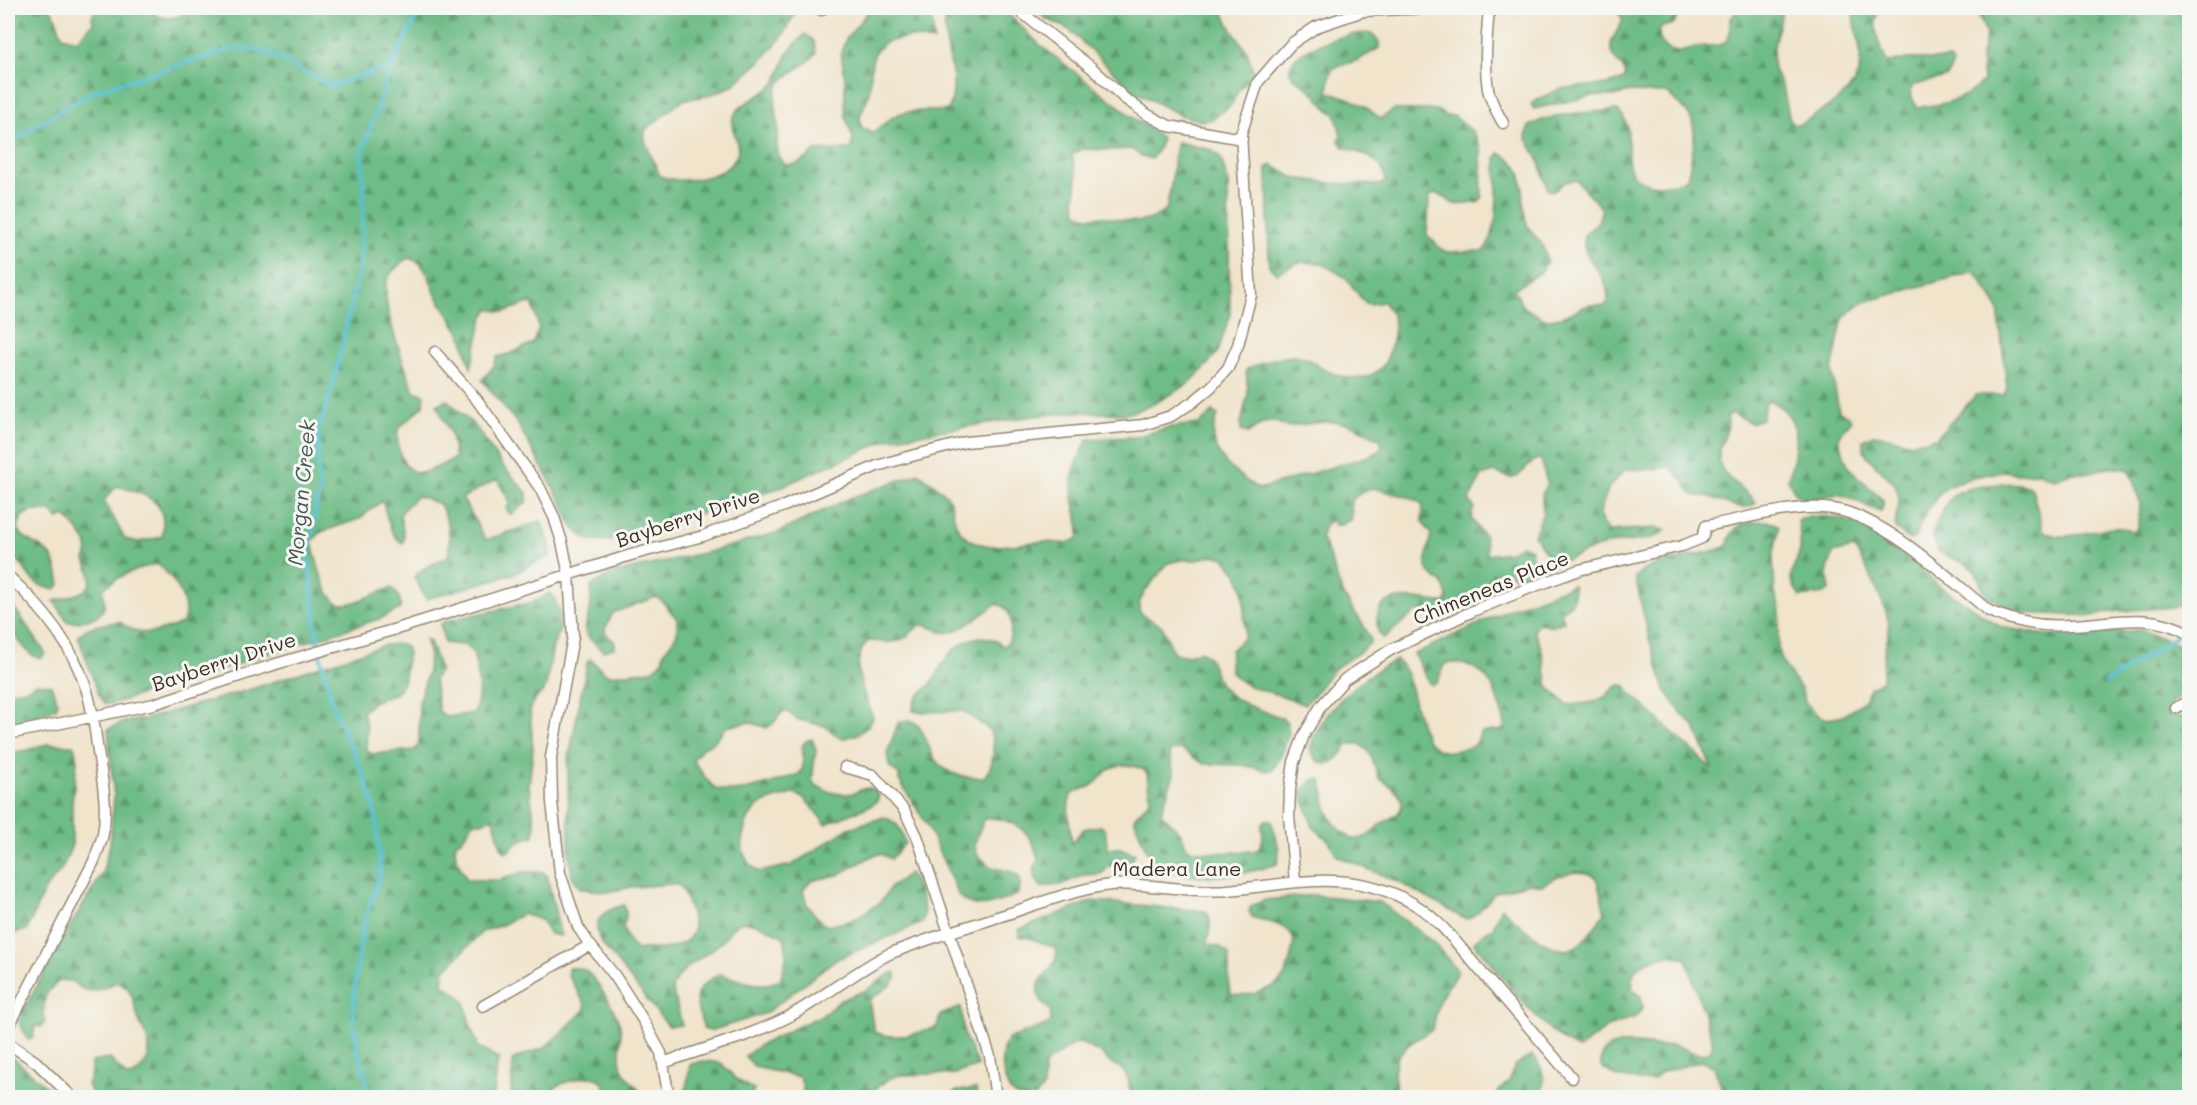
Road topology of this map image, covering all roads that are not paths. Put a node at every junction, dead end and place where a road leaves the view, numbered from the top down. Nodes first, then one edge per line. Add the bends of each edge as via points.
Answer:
1 (1016, 8) edge
2 (1430, 8) edge
3 (1489, 8) edge
4 (1503, 123) dead end
5 (1242, 139) junction
6 (435, 352) dead end
7 (569, 575) junction
8 (8, 576) edge
9 (2190, 634) edge
10 (2190, 700) edge
11 (2176, 708) dead end
12 (93, 717) junction
13 (8, 734) edge
14 (845, 767) dead end
15 (1295, 882) junction
16 (949, 933) junction
17 (590, 945) junction
18 (483, 1006) dead end
19 (8, 1028) edge
20 (8, 1042) edge
21 (663, 1063) junction
22 (1572, 1078) dead end
23 (73, 1098) edge
24 (669, 1098) edge
25 (996, 1098) edge

1 - 5 street via 1148,115 1169,126
2 - 5 street via 1347,15 1316,27 1291,44 1258,82
3 - 4 street via 1488,90
5 - 7 street, Bayberry Drive via 1251,295 1228,368 1193,402 1171,416 1143,425 966,442 904,458 703,537
6 - 7 street via 477,400 540,488 556,526
7 - 12 street, Bayberry Drive via 154,704
7 - 17 street via 573,637 551,758 552,802 560,873 578,927
8 - 12 street via 64,641 86,687
9 - 15 street, Chimeneas Place via 2147,619 2055,625 2006,618 1989,611 1882,528 1834,510 1789,510 1706,526 1702,538 1682,546 1579,570 1475,610 1392,649 1345,679 1321,706 1294,762 1289,816
10 - 11 street
12 - 13 street, Bayberry Drive
12 - 19 street via 103,784 103,835 79,892
14 - 16 street via 873,775 904,810 917,836
15 - 16 street, Madera Lane via 1209,891 1131,885 1097,887
15 - 22 street, Madera Lane via 1360,883 1416,905 1447,932
16 - 21 street, Madera Lane via 871,963 766,1027
16 - 25 street via 990,1056
17 - 18 street
17 - 21 street via 643,1020
20 - 23 street via 36,1062
21 - 24 street

